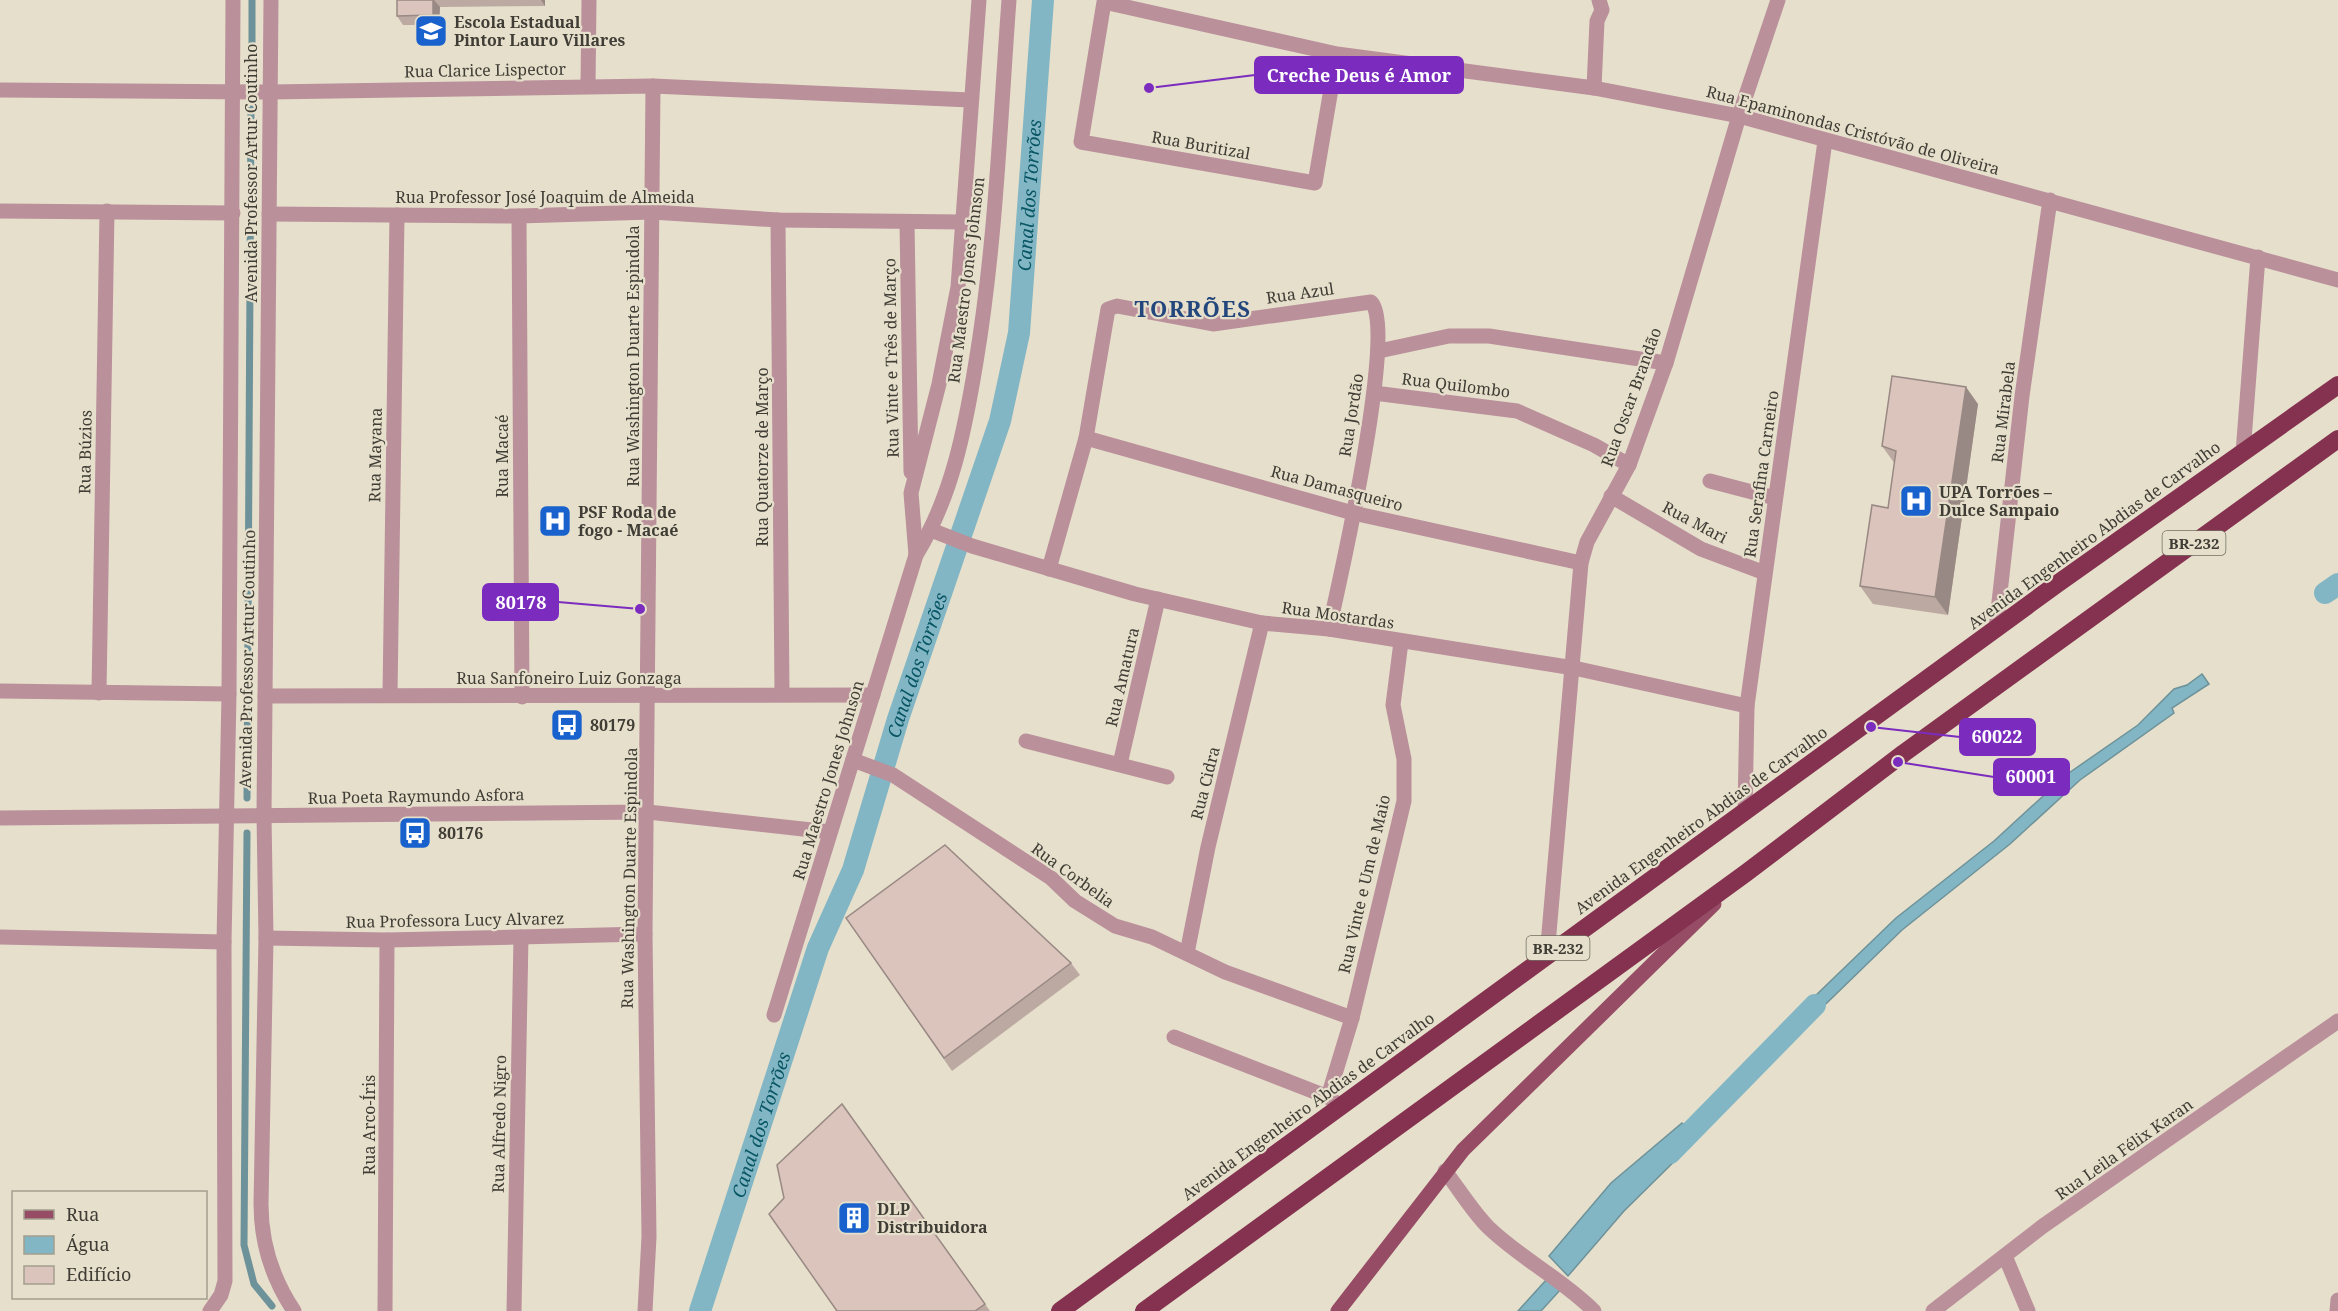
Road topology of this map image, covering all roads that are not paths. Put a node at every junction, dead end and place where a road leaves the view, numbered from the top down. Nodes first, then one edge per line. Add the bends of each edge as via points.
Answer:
1 (233, 0) edge
2 (271, 0) edge
3 (590, 0) edge
4 (979, 0) edge
5 (1009, 0) edge
6 (1599, 0) edge
7 (1778, 0) edge
8 (1337, 54) junction
9 (588, 86) junction
10 (653, 86) junction
11 (1594, 88) junction
12 (0, 90) edge
13 (234, 91) junction
14 (270, 92) junction
15 (970, 100) junction
16 (1739, 116) junction
17 (1825, 141) junction
18 (1081, 142) joint
19 (2050, 200) junction
20 (0, 211) edge
21 (107, 211) junction
22 (652, 212) junction
23 (233, 213) junction
24 (269, 214) junction
25 (396, 215) junction
26 (519, 216) junction
27 (778, 220) junction
28 (907, 222) junction
29 (964, 222) junction
30 (2258, 257) junction
31 (2338, 280) edge
32 (1347, 305) joint
33 (1379, 351) junction
34 (1666, 363) junction
35 (2338, 385) edge
36 (1374, 393) junction
37 (1086, 438) junction
38 (2338, 439) edge
39 (2243, 453) junction
40 (1629, 465) junction
41 (1710, 481) dead end
42 (911, 493) junction
43 (1611, 496) junction
44 (1775, 498) junction
45 (1353, 513) junction
46 (931, 531) junction
47 (916, 555) junction
48 (1581, 563) junction
49 (1048, 569) junction
50 (1765, 573) junction
51 (1158, 600) junction
52 (1262, 623) junction
53 (1329, 629) junction
54 (1996, 629) junction
55 (1401, 642) junction
56 (1574, 668) junction
57 (0, 691) edge
58 (99, 693) junction
59 (229, 694) junction
60 (782, 694) junction
61 (390, 695) junction
62 (873, 695) junction
63 (265, 696) junction
64 (649, 696) junction
65 (522, 697) junction
66 (1747, 706) junction
67 (1026, 741) dead end
68 (853, 760) junction
69 (1120, 764) junction
70 (1167, 777) dead end
71 (648, 812) junction
72 (1745, 812) junction
73 (226, 815) junction
74 (264, 816) junction
75 (0, 818) edge
76 (830, 831) junction
77 (1746, 873) junction
78 (645, 934) junction
79 (0, 937) edge
80 (521, 938) junction
81 (266, 939) junction
82 (387, 940) junction
83 (224, 942) junction
84 (1187, 953) junction
85 (1547, 956) junction
86 (774, 1015) dead end
87 (1352, 1018) junction
88 (2338, 1021) edge
89 (1174, 1037) dead end
90 (1335, 1102) junction
91 (1445, 1171) junction
92 (2005, 1256) junction
93 (2338, 1300) edge
94 (210, 1311) edge
95 (294, 1311) edge
96 (385, 1311) edge
97 (513, 1311) edge
98 (645, 1311) edge
99 (1060, 1311) edge
100 (1144, 1311) edge
101 (1338, 1311) edge
102 (1594, 1311) edge
103 (1933, 1311) edge
104 (2028, 1311) edge
105 (2337, 1311) edge

1 - 13 street, Avenida Professor Artur Coutinho
2 - 14 street, Avenida Professor Artur Coutinho
3 - 9 street
4 - 15 street, Rua Maestro Jones Johnson
5 - 46 street, Rua Maestro Jones Johnson via 998,175 983,321 954,470
6 - 11 street via 1602,10 1597,21
7 - 16 street, Rua Oscar Brandão
8 - 11 street, Rua Epaminondas Cristóvão de Oliveira
8 - 18 street, Rua Buritizal via 1315,183
8 - 18 street, Rua Epaminondas Cristóvão de Oliveira via 1104,2
9 - 10 street, Rua Clarice Lispector
9 - 14 street, Rua Clarice Lispector
10 - 15 street, Rua Clarice Lispector
10 - 22 street, Rua Washington Duarte Espindola
11 - 16 street, Rua Epaminondas Cristóvão de Oliveira
12 - 13 street, Rua Clarice Lispector
13 - 14 street, Rua Clarice Lispector
13 - 23 street, Avenida Professor Artur Coutinho
14 - 24 street, Avenida Professor Artur Coutinho
15 - 29 street, Rua Maestro Jones Johnson
16 - 17 street, Rua Epaminondas Cristóvão de Oliveira
16 - 34 street, Rua Oscar Brandão
17 - 19 street, Rua Epaminondas Cristóvão de Oliveira
17 - 44 street, Rua Serafina Carneiro
19 - 30 street, Rua Epaminondas Cristóvão de Oliveira
19 - 54 street, Rua Mirabela via 2022,396
20 - 21 street
21 - 23 street
21 - 58 street, Rua Búzios
22 - 26 street, Rua Professor José Joaquim de Almeida
22 - 27 street, Rua Professor José Joaquim de Almeida
22 - 64 street, Rua Washington Duarte Espindola
23 - 59 street, Avenida Professor Artur Coutinho
24 - 25 street, Rua Professor José Joaquim de Almeida
24 - 63 street, Avenida Professor Artur Coutinho
25 - 26 street, Rua Professor José Joaquim de Almeida
25 - 61 street, Rua Mayana
26 - 65 street, Rua Macaé
27 - 28 street, Rua Professor José Joaquim de Almeida
27 - 60 street, Rua Quatorze de Março
28 - 29 street, Rua Professor José Joaquim de Almeida
28 - 42 street, Rua Vinte e Três de Março
29 - 42 street, Rua Maestro Jones Johnson via 958,287 939,384
30 - 31 street, Rua Epaminondas Cristóvão de Oliveira
30 - 39 street
32 - 33 street, Rua Jordão via 1371,302 1376,306
32 - 37 street, Rua Azul via 1213,324 1111,310
33 - 34 street via 1449,336 1490,336
33 - 36 street, Rua Jordão
34 - 40 street, Rua Oscar Brandão
35 - 39 highway, Avenida Engenheiro Abdias de Carvalho / BR-232
36 - 40 street, Rua Quilombo via 1516,411
36 - 45 street, Rua Jordão
37 - 45 street, Rua Damasqueiro
37 - 49 street
38 - 77 highway, BR-232 via 1922,740
39 - 54 highway, Avenida Engenheiro Abdias de Carvalho / BR-232
40 - 43 street, Rua Oscar Brandão
41 - 44 street
42 - 47 street, Rua Maestro Jones Johnson
43 - 48 street, Rua Oscar Brandão via 1587,542
43 - 50 street, Rua Mari via 1701,549
44 - 50 street, Rua Serafina Carneiro
45 - 48 street, Rua Damasqueiro
45 - 53 street, Rua Jordão
46 - 47 street, Rua Maestro Jones Johnson
46 - 49 street, Rua Mostardas
47 - 62 street, Rua Maestro Jones Johnson
48 - 56 street, Rua Oscar Brandão
49 - 51 street, Rua Mostardas
50 - 66 street, Rua Serafina Carneiro
51 - 52 street, Rua Mostardas
51 - 69 street, Rua Amatura
52 - 53 street, Rua Mostardas
52 - 84 street, Rua Cidra via 1208,847
53 - 55 street, Rua Mostardas
54 - 72 highway, Avenida Engenheiro Abdias de Carvalho / BR-232
55 - 56 street, Rua Mostardas
55 - 87 street, Rua Vinte e Um de Maio via 1392,705 1403,750 1404,801
56 - 66 street, Rua Mostardas
56 - 85 street, Rua Oscar Brandão
57 - 58 street
58 - 59 street
59 - 73 street, Avenida Professor Artur Coutinho
60 - 62 street, Rua Sanfoneiro Luiz Gonzaga
60 - 64 street, Rua Sanfoneiro Luiz Gonzaga
61 - 63 street, Rua Sanfoneiro Luiz Gonzaga
61 - 65 street, Rua Sanfoneiro Luiz Gonzaga
62 - 68 street, Rua Maestro Jones Johnson
63 - 74 street, Avenida Professor Artur Coutinho
64 - 65 street, Rua Sanfoneiro Luiz Gonzaga
64 - 71 street, Rua Washington Duarte Espindola
66 - 72 street, Rua Serafina Carneiro
67 - 69 street
68 - 76 street, Rua Maestro Jones Johnson
68 - 84 street, Rua Corbelia via 893,776 1051,878 1093,914
69 - 70 street
71 - 74 street, Rua Poeta Raymundo Asfora
71 - 76 street, Rua Poeta Raymundo Asfora
71 - 78 street, Rua Washington Duarte Espindola
72 - 85 highway, Avenida Engenheiro Abdias de Carvalho / BR-232
73 - 74 street, Rua Poeta Raymundo Asfora
73 - 75 street, Rua Poeta Raymundo Asfora
73 - 83 street, Avenida Professor Artur Coutinho
74 - 81 street, Avenida Professor Artur Coutinho
76 - 86 street, Rua Maestro Jones Johnson
77 - 91 main road
77 - 100 highway
78 - 80 street, Rua Professora Lucy Alvarez
78 - 98 street, Rua Washington Duarte Espindola via 649,1237
79 - 83 street
80 - 82 street, Rua Professora Lucy Alvarez
80 - 97 street, Rua Alfredo Nigro
81 - 82 street, Rua Professora Lucy Alvarez
81 - 95 street, Avenida Professor Artur Coutinho via 261,1229 274,1275
82 - 96 street, Rua Arco-Íris
83 - 94 street, Avenida Professor Artur Coutinho via 225,1281
84 - 87 street, Rua Corbelia via 1225,972
85 - 90 highway, Avenida Engenheiro Abdias de Carvalho / BR-232
87 - 90 street, Rua Vinte e Um de Maio
88 - 92 street, Rua Leila Félix Karan
89 - 90 street
90 - 99 highway, Avenida Engenheiro Abdias de Carvalho / BR-232
91 - 101 main road
91 - 102 street via 1487,1226 1526,1259 1561,1280
92 - 103 street, Rua Leila Félix Karan
92 - 104 street
93 - 105 street

